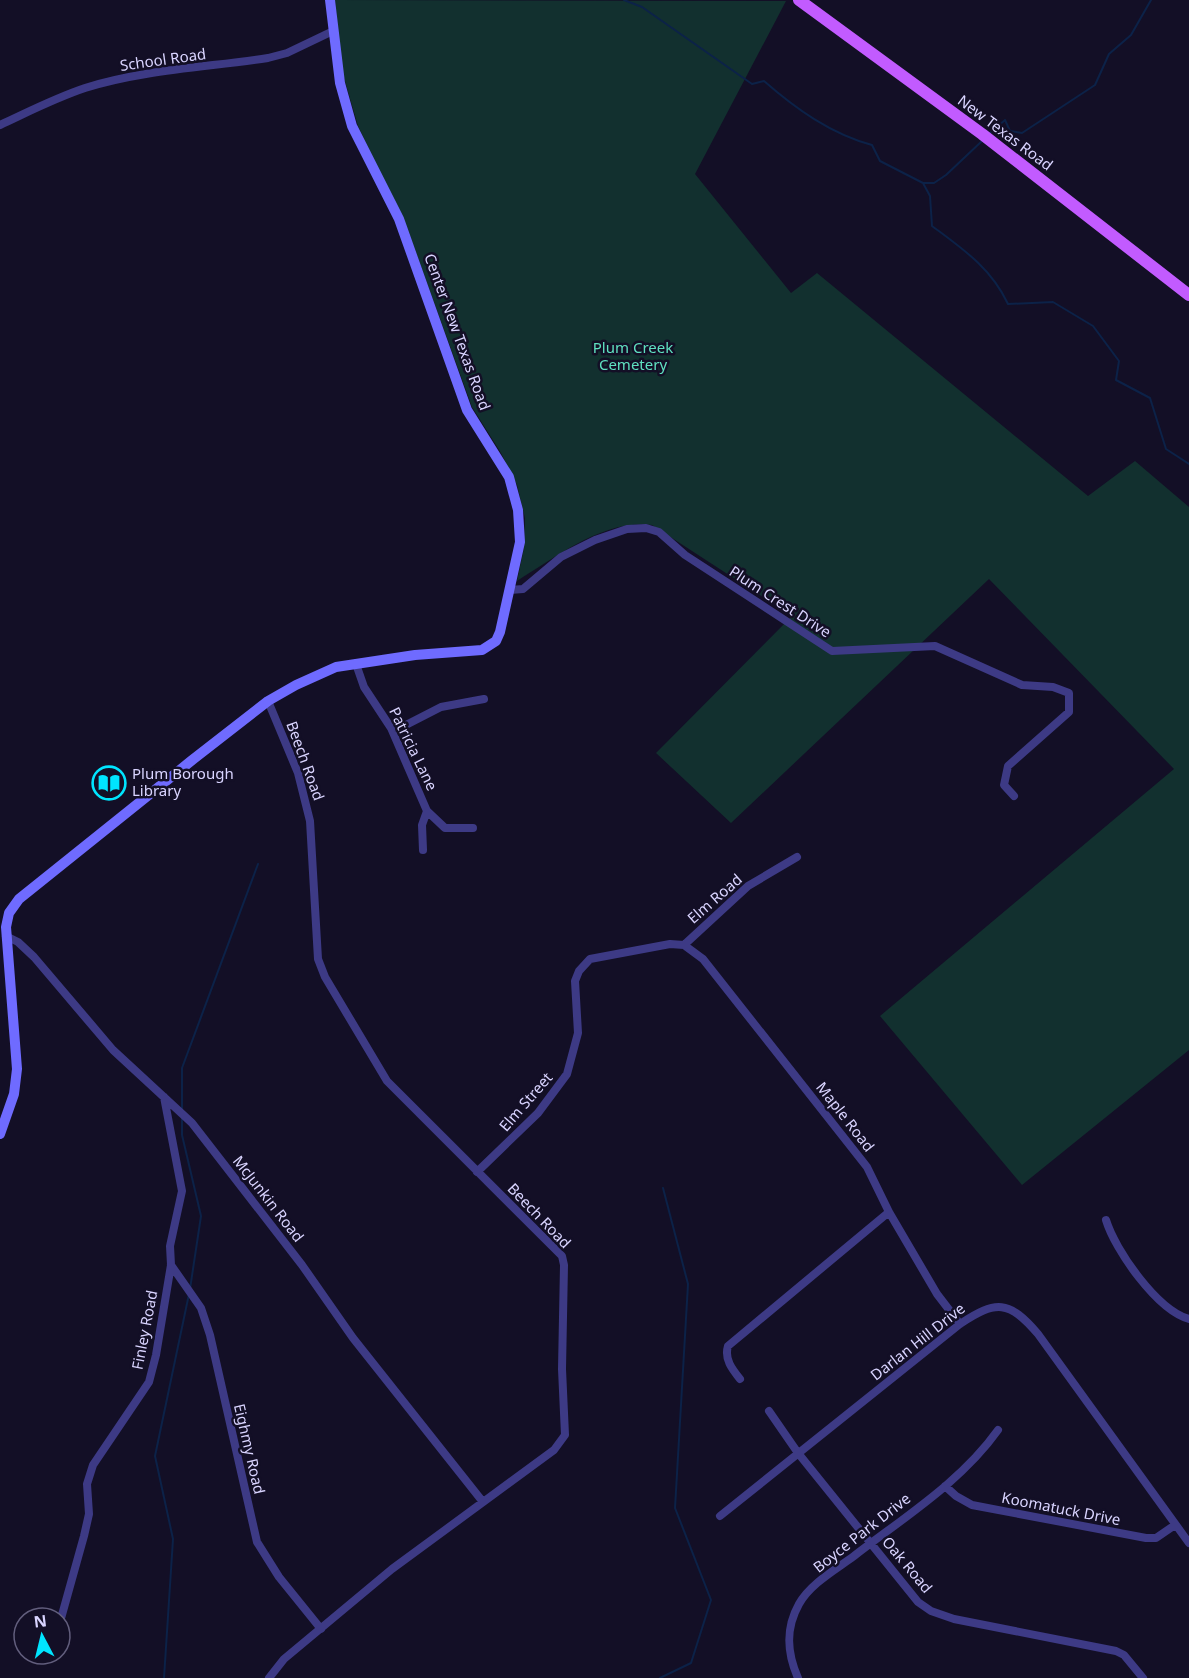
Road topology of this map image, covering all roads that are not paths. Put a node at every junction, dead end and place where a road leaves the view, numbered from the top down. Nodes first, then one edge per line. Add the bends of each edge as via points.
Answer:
1 (330, 0) edge
2 (799, 0) edge
3 (333, 31) junction
4 (0, 125) edge
5 (1189, 295) edge
6 (510, 590) junction
7 (356, 664) junction
8 (484, 699) dead end
9 (268, 701) junction
10 (391, 728) junction
11 (1014, 796) dead end
12 (427, 811) junction
13 (473, 828) dead end
14 (423, 850) dead end
15 (797, 856) dead end
16 (5, 914) edge
17 (6, 936) junction
18 (684, 945) junction
19 (164, 1097) junction
20 (0, 1134) edge
21 (477, 1172) junction
22 (889, 1212) junction
23 (1106, 1220) dead end
24 (171, 1265) junction
25 (1189, 1319) edge
26 (960, 1324) junction
27 (740, 1378) dead end
28 (769, 1411) dead end
29 (998, 1431) dead end
30 (798, 1454) junction
31 (945, 1486) junction
32 (483, 1502) junction
33 (720, 1516) dead end
34 (1175, 1525) junction
35 (871, 1543) junction
36 (1189, 1543) edge
37 (65, 1606) edge
38 (321, 1629) junction
39 (269, 1678) edge
40 (798, 1678) edge
41 (1143, 1678) edge

1 - 3 street, Center New Texas Road
2 - 5 main road, New Texas Road via 982,134
3 - 4 street, School Road via 268,58 122,79 87,88
3 - 6 street, Center New Texas Road via 340,83 352,126 399,219 467,410 508,477 518,510 520,542
6 - 7 street, Center New Texas Road via 500,632 483,650
6 - 11 street, Plum Crest Drive via 523,589 561,557 595,540 627,529 646,528 659,532 685,555 832,651 934,646 1022,685 1053,687 1069,693 1069,711 1008,766 1004,784
7 - 9 street, Center New Texas Road via 316,675
7 - 10 street, Patricia Lane via 364,687
8 - 10 street via 441,706 402,727
9 - 16 street, Center New Texas Road via 34,886
9 - 21 street, Beech Road via 298,773 309,813 320,966 387,1081
10 - 12 street, Patricia Lane
12 - 13 street via 445,828
12 - 14 street, Patricia Lane via 422,825
15 - 18 street, Elm Road via 748,886
16 - 17 street, Center New Texas Road
17 - 19 street, McJunkin Road via 34,957 113,1050
17 - 20 street, Center New Texas Road via 17,1069 14,1094
18 - 21 street, Elm Street via 590,958 575,981 578,1033 567,1074 538,1113
18 - 22 street, Maple Road via 703,959 851,1146 867,1167
19 - 24 street, Finley Road via 182,1191 170,1245
19 - 32 street, McJunkin Road via 192,1123 353,1338
21 - 32 street, Beech Road via 550,1242 562,1256 564,1266 565,1435 554,1450
22 - 26 street, Maple Road via 937,1294
22 - 27 street via 728,1346 729,1363
23 - 25 street via 1112,1240 1157,1297
24 - 37 street, Finley Road via 149,1382 93,1465 87,1484 89,1514
24 - 38 street, Eighmy Road via 201,1308 210,1335 257,1542 279,1578
26 - 30 street, Darlan Hill Drive
26 - 34 street, Darlan Hill Drive via 984,1309 1006,1308 1022,1315
28 - 30 street, Oak Road
29 - 31 street, Boyce Park Drive
30 - 33 street, Darlan Hill Drive
30 - 35 street, Oak Road
31 - 34 street, Koomatuck Drive via 972,1505 1123,1535 1156,1538
31 - 35 street, Boyce Park Drive
32 - 38 street, Beech Road via 392,1569
34 - 36 street, Darlan Hill Drive
35 - 40 street, Boyce Park Drive via 806,1593 798,1605 790,1625 788,1650
35 - 41 street, Oak Road via 900,1583 931,1611 1116,1651
38 - 39 street, Beech Road via 284,1659

